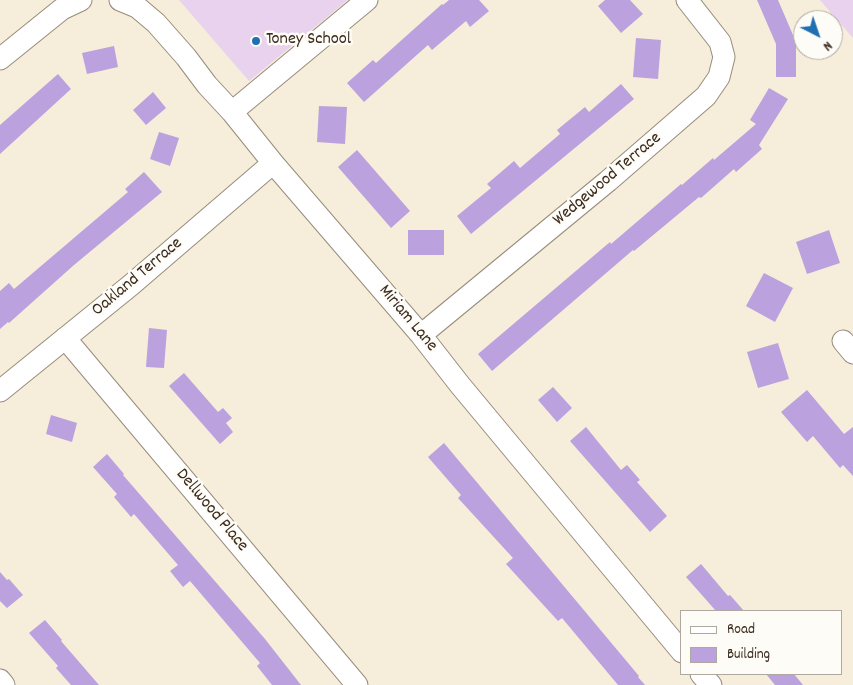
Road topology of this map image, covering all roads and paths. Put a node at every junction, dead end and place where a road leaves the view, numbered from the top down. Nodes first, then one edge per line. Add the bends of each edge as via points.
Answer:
1 (81, 0) edge
2 (120, 0) edge
3 (367, 0) edge
4 (687, 0) edge
5 (0, 59) edge
6 (232, 112) junction
7 (273, 162) junction
8 (422, 335) junction
9 (65, 338) junction
10 (0, 391) edge
11 (680, 650) edge
12 (702, 675) edge
13 (0, 680) edge
14 (4, 685) edge
15 (358, 685) edge
16 (711, 685) edge

1 - 5 street via 62,9
2 - 6 street, Miriam Lane via 137,7 156,23
3 - 6 street
4 - 8 street, Wedgewood Terrace via 720,42 724,57 719,77 706,96
6 - 7 street, Miriam Lane
7 - 8 street, Miriam Lane
7 - 9 street, Oakland Terrace via 131,286
8 - 11 street, Miriam Lane
9 - 10 street, Oakland Terrace
9 - 15 street, Dellwood Place
12 - 16 street
13 - 14 street

